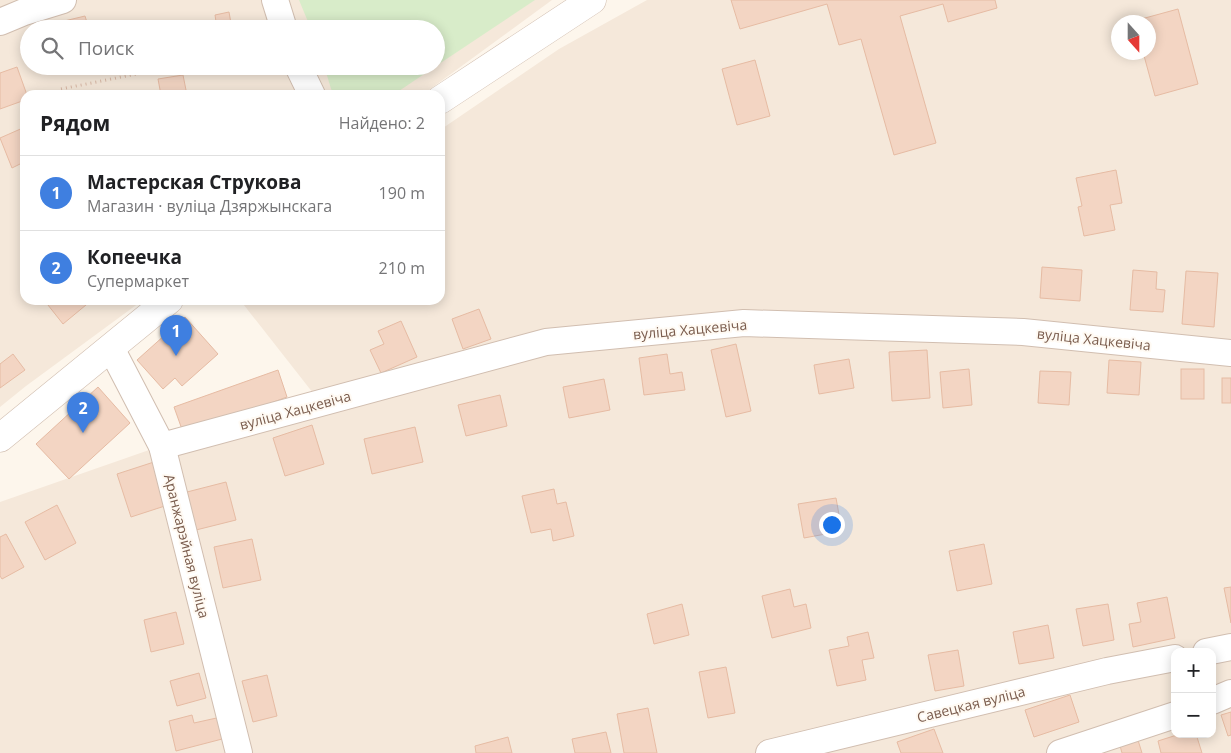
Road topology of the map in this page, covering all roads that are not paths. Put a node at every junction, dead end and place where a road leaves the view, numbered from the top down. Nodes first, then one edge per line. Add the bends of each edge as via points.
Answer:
1 (63, 0) edge
2 (275, 0) edge
3 (592, 0) edge
4 (281, 20) edge
5 (0, 22) edge
6 (302, 75) edge
7 (310, 90) edge
8 (445, 97) edge
9 (163, 305) edge
10 (111, 348) junction
11 (1231, 353) edge
12 (0, 438) edge
13 (162, 446) junction
14 (1231, 647) edge
15 (1216, 650) edge
16 (1171, 659) edge
17 (1231, 693) edge
18 (1216, 699) edge
19 (1171, 716) edge
20 (240, 753) edge
21 (768, 753) edge
22 (1060, 753) edge

1 - 5 street
2 - 4 street
3 - 8 street
6 - 7 street
9 - 10 street
10 - 12 street
10 - 13 street, Аранжарэйная вуліца
11 - 13 street, вуліца Хацкевіча via 1023,332 744,323 546,342
13 - 20 street, Аранжарэйная вуліца
14 - 15 street
16 - 21 street, Савецкая вуліца
17 - 18 street
19 - 22 street

